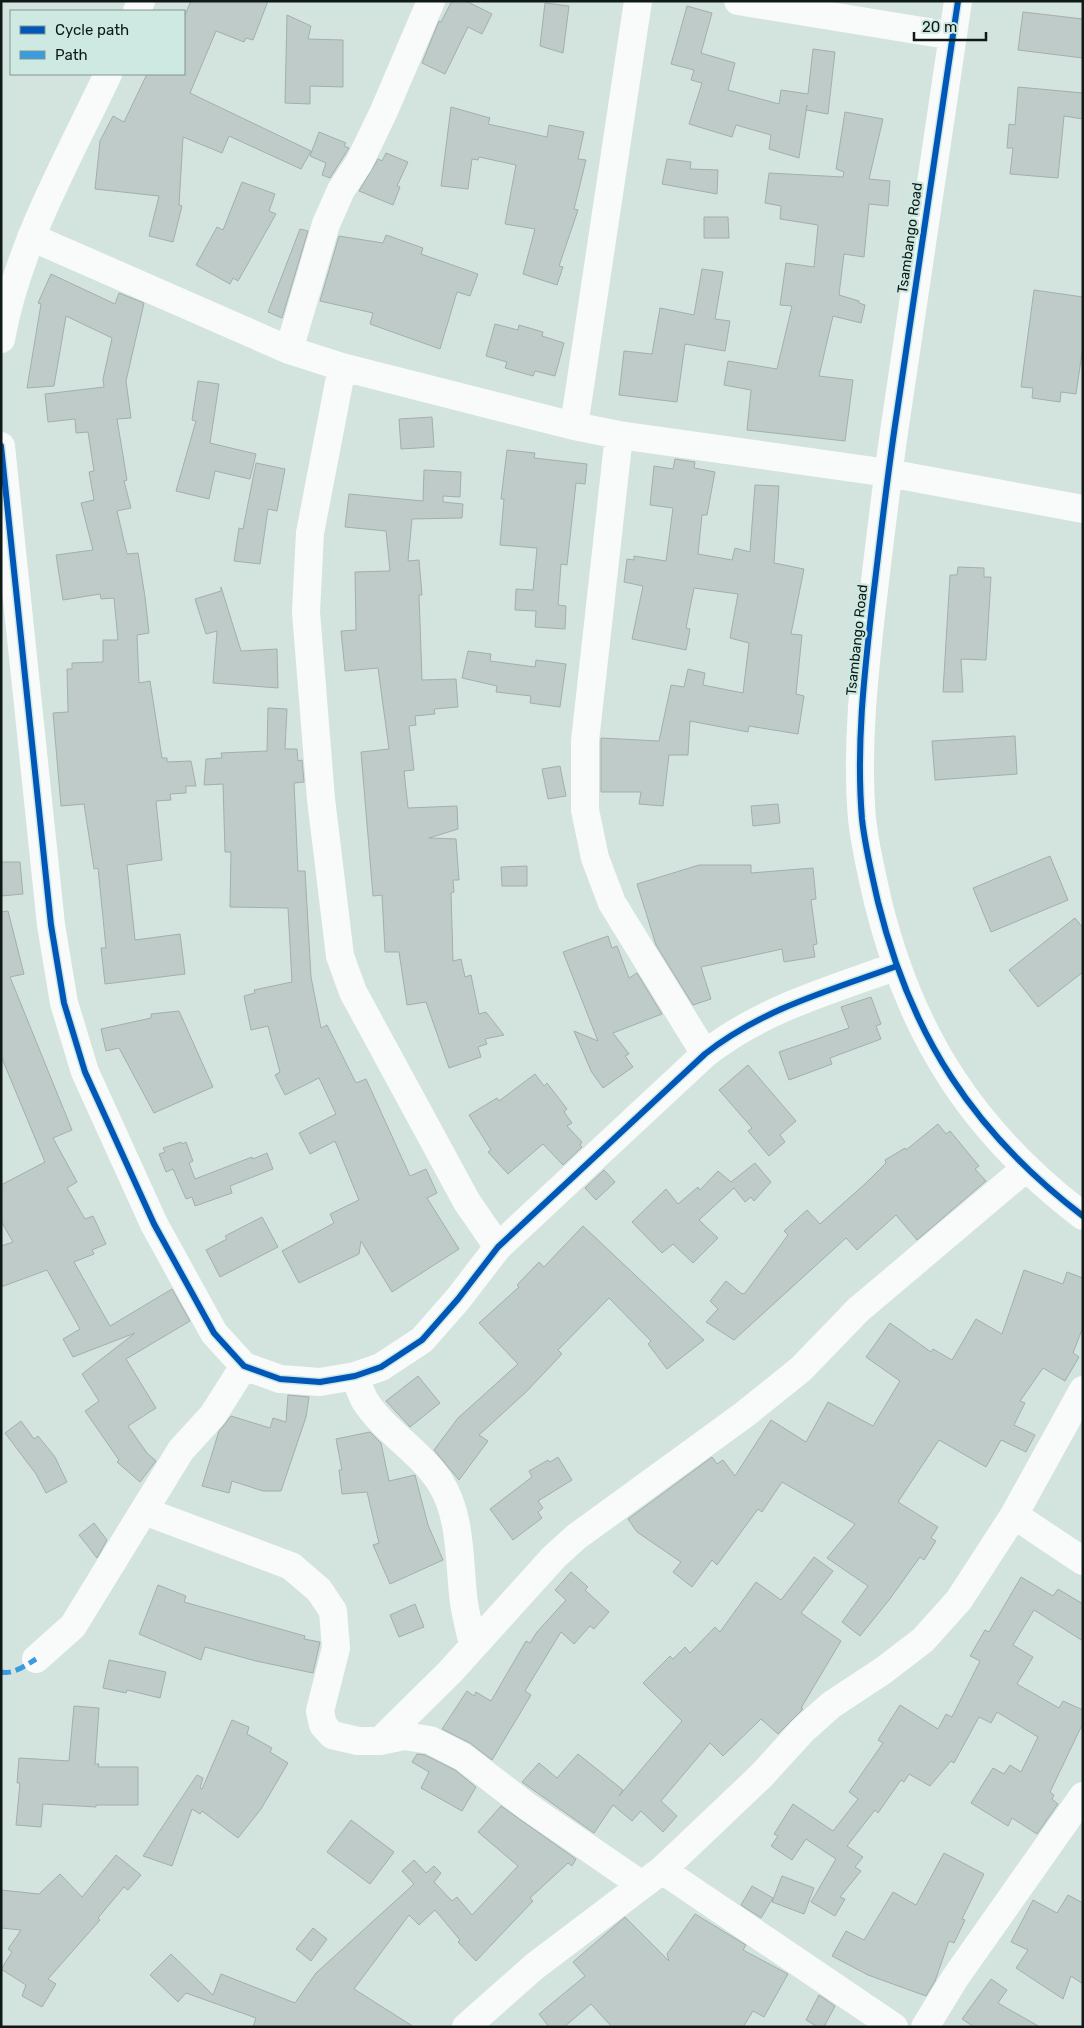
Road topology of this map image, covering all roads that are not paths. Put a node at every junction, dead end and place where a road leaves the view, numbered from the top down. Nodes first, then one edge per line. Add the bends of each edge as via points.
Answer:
1 (431, 1) edge
2 (638, 1) edge
3 (738, 1) edge
4 (958, 1) edge
5 (953, 36) junction
6 (108, 75) edge
7 (31, 237) junction
8 (1, 339) edge
9 (289, 350) junction
10 (342, 367) junction
11 (574, 426) junction
12 (619, 435) junction
13 (1, 446) edge
14 (888, 473) junction
15 (1083, 509) edge
16 (897, 966) junction
17 (705, 1054) junction
18 (1026, 1168) junction
19 (1083, 1216) edge
20 (498, 1247) junction
21 (244, 1366) junction
22 (355, 1376) junction
23 (1083, 1390) edge
24 (144, 1511) junction
25 (1014, 1515) junction
26 (1083, 1561) edge
27 (473, 1646) junction
28 (36, 1659) dead end
29 (380, 1740) junction
30 (1083, 1796) edge
31 (652, 1877) junction
32 (884, 2024) edge
33 (466, 2027) edge
34 (925, 2027) edge

1 - 9 street via 384,111 326,224
2 - 11 street
3 - 5 street
4 - 5 street, Tsambango Road
5 - 14 street, Tsambango Road
6 - 7 street
7 - 8 street via 6,311
7 - 9 street
9 - 10 street
10 - 11 street
10 - 20 street via 310,533 306,612 321,799 340,956 352,992 467,1202
11 - 12 street
12 - 14 street
12 - 17 street via 585,741 585,810 595,858 612,903
13 - 21 street via 51,925 64,1003 85,1072 154,1224 214,1333
14 - 15 street
14 - 16 street, Tsambango Road via 864,679 861,789 866,847
16 - 17 street via 781,1008 728,1036
16 - 18 street, Tsambango Road via 922,1027 956,1088 983,1123
17 - 20 street
18 - 19 street, Tsambango Road
18 - 27 street via 858,1310 801,1369 745,1414 576,1537
20 - 22 street via 422,1340 381,1367
21 - 22 street via 280,1379 320,1382
21 - 24 street via 213,1415 181,1450
22 - 27 street via 365,1400 440,1483 453,1513
23 - 25 street
24 - 28 street via 73,1626
24 - 29 street via 291,1566 319,1590 333,1610 336,1648 320,1711 323,1725 332,1735 358,1741
25 - 26 street
25 - 31 street via 959,1600 922,1640 831,1705 761,1776
27 - 29 street
29 - 31 street via 404,1736 430,1740 463,1757 528,1807
30 - 34 street
31 - 32 street
31 - 33 street via 535,1966

